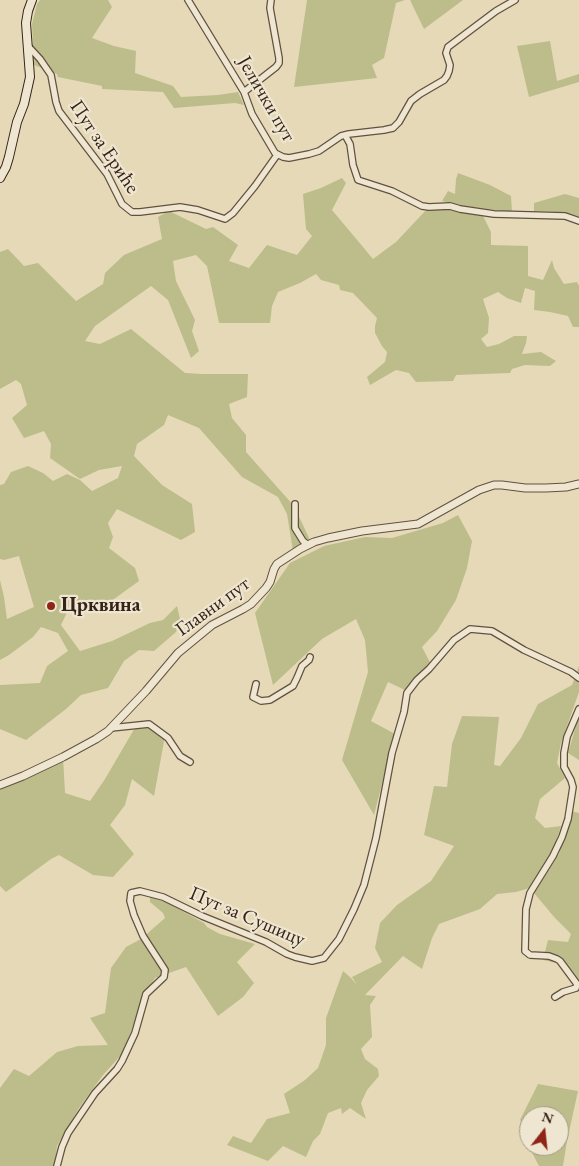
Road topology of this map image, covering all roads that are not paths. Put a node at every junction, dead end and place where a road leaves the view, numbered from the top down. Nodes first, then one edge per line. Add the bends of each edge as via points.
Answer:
1 (32, 0) edge
2 (188, 0) edge
3 (271, 0) edge
4 (515, 0) edge
5 (28, 46) junction
6 (244, 92) junction
7 (345, 135) junction
8 (277, 155) junction
9 (0, 178) edge
10 (579, 221) edge
11 (579, 484) edge
12 (295, 504) dead end
13 (308, 545) junction
14 (310, 657) dead end
15 (579, 678) edge
16 (256, 684) dead end
17 (579, 709) edge
18 (111, 728) junction
19 (190, 762) dead end
20 (0, 785) edge
21 (555, 997) dead end
22 (57, 1166) edge

1 - 5 main road via 26,22
2 - 6 street, Јелички пут
3 - 6 street via 279,63
4 - 7 street, Јелички пут via 448,47 446,53 450,65 447,76 411,101 393,128
5 - 8 street, Пут за Ериће via 51,75 58,111 107,174 122,204 132,212 180,207 225,219
5 - 9 main road via 28,87
6 - 8 street, Јелички пут via 252,114
7 - 8 street, Јелички пут via 309,154 289,158
7 - 10 street via 358,180 392,191 422,206 450,206 494,214 565,216
11 - 13 street, Главни пут via 546,488 494,485 418,524 362,531
12 - 13 street via 295,528
13 - 18 street, Главни пут via 277,564 270,582 251,604 212,625 178,653
14 - 16 street via 293,686 270,700 253,697
15 - 22 street, Пут за Сушицу via 492,631 470,629 454,640 417,680 407,693 364,885 339,939 324,958 295,957 163,897 140,891 131,893 134,916 165,970 164,977 146,994 133,1038 122,1061 68,1133
17 - 21 street via 564,753 564,767 573,787 568,819 553,856 530,894 526,909 525,951 530,955 557,959 578,984
18 - 19 street via 149,724 168,738 180,756
18 - 20 street, Главни пут via 63,757

